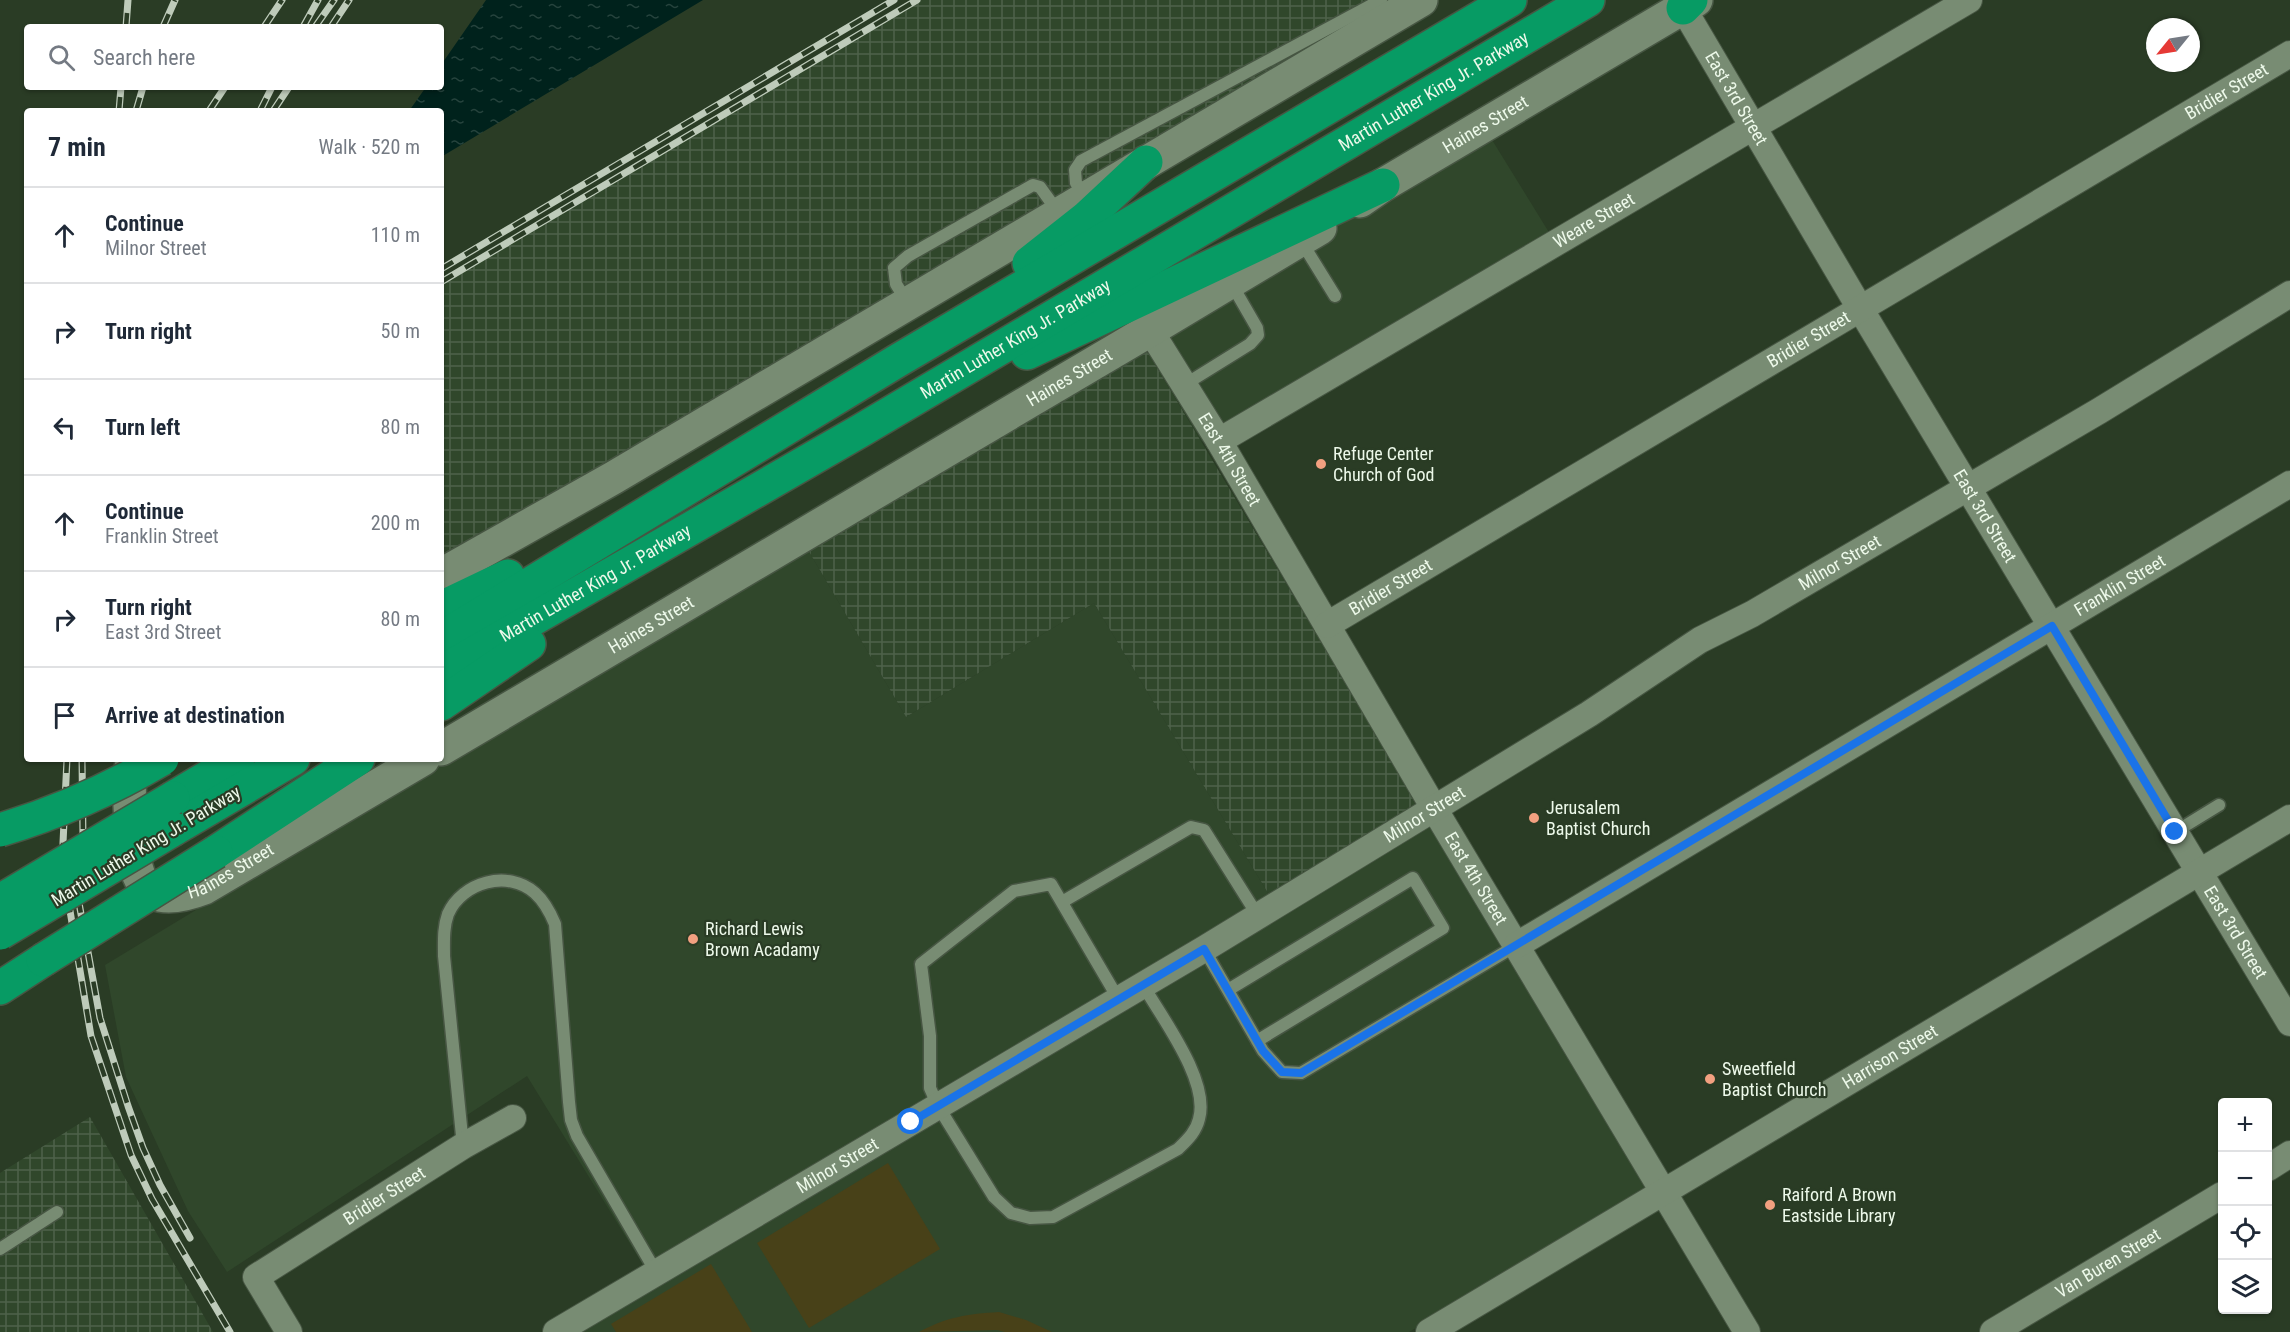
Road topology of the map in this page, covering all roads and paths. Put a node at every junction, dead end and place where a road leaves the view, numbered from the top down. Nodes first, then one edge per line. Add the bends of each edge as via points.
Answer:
1 (1510, 0) edge
2 (1588, 0) edge
3 (1969, 0) edge
4 (1406, 1) edge
5 (1690, 2) edge
6 (2290, 54) edge
7 (1755, 126) junction
8 (1146, 162) junction
9 (1383, 185) junction
10 (1072, 206) junction
11 (1301, 239) junction
12 (1230, 282) junction
13 (2290, 294) edge
14 (1335, 296) dead end
15 (1861, 310) junction
16 (1150, 330) junction
17 (897, 361) junction
18 (1184, 385) junction
19 (860, 431) junction
20 (1219, 441) junction
21 (2290, 484) edge
22 (1968, 486) junction
23 (764, 487) junction
24 (583, 550) junction
25 (444, 573) edge
26 (444, 607) edge
27 (1327, 625) junction
28 (2052, 626) junction
29 (444, 636) edge
30 (444, 670) edge
31 (444, 702) edge
32 (444, 747) edge
33 (133, 762) edge
34 (156, 762) edge
35 (234, 762) edge
36 (285, 762) edge
37 (353, 762) edge
38 (418, 762) edge
39 (2219, 805) dead end
40 (1435, 808) junction
41 (173, 813) junction
42 (2290, 818) edge
43 (0, 830) edge
44 (2175, 832) junction
45 (2199, 872) junction
46 (0, 901) edge
47 (1062, 902) junction
48 (1258, 916) junction
49 (0, 933) edge
50 (1517, 945) junction
51 (1204, 949) junction
52 (1143, 985) junction
53 (0, 988) edge
54 (1228, 990) junction
55 (1119, 999) junction
56 (2290, 1023) edge
57 (1257, 1041) junction
58 (938, 1106) junction
59 (513, 1118) dead end
60 (463, 1146) junction
61 (2290, 1155) edge
62 (2272, 1166) edge
63 (1664, 1192) junction
64 (2218, 1198) edge
65 (57, 1212) dead end
66 (0, 1249) edge
67 (656, 1272) junction
68 (289, 1332) edge
69 (556, 1332) edge
70 (1430, 1332) edge
71 (1747, 1332) edge
72 (1993, 1332) edge

1 - 17 highway, Martin Luther King Jr. Parkway
2 - 19 highway, Martin Luther King Jr. Parkway
3 - 7 street, Weare Street
4 - 8 street
4 - 10 lane via 1082,161 1074,170
5 - 7 street, East 3rd Street
5 - 9 street, Haines Street
6 - 15 street, Bridier Street
7 - 15 street, East 3rd Street
7 - 20 street, Weare Street
8 - 10 street
8 - 17 highway via 1086,219
9 - 11 street, Haines Street
9 - 19 highway
10 - 25 street
11 - 12 street, Haines Street
11 - 14 lane
12 - 16 street, Haines Street
12 - 18 lane via 1258,335
13 - 22 street, Milnor Street
15 - 22 street, East 3rd Street
15 - 27 street, Bridier Street
16 - 18 street, East 4th Street
16 - 32 street, Haines Street
17 - 24 highway, Martin Luther King Jr. Parkway
18 - 20 street, East 4th Street
19 - 23 highway, Martin Luther King Jr. Parkway
20 - 27 street, East 4th Street
21 - 28 street, Franklin Street
22 - 28 street, East 3rd Street
22 - 40 street, Milnor Street via 1752,614 1700,640 1589,714
23 - 30 highway, Martin Luther King Jr. Parkway
23 - 31 highway
24 - 26 highway via 504,578
24 - 29 highway, Martin Luther King Jr. Parkway
27 - 40 street, East 4th Street
28 - 44 street, East 3rd Street
28 - 50 street, Franklin Street
33 - 38 street, Haines Street via 129,789 133,861 147,888 170,897 204,888
34 - 43 highway, bridge via 80,801
35 - 41 highway, Martin Luther King Jr. Parkway
36 - 41 highway, Martin Luther King Jr. Parkway
37 - 53 highway, bridge
39 - 44 lane
40 - 48 street, Milnor Street
40 - 50 street, East 4th Street
41 - 46 highway, Martin Luther King Jr. Parkway, bridge
41 - 49 highway, Martin Luther King Jr. Parkway, bridge
42 - 45 street, Harrison Street
44 - 45 street, East 3rd Street
45 - 56 street, East 3rd Street
45 - 63 street, Harrison Street
47 - 48 lane via 1191,827 1204,830
47 - 55 lane
47 - 58 lane via 1051,884 1014,891 921,964 930,1036 930,1088
48 - 51 street, Milnor Street
50 - 57 lane via 1301,1073 1282,1072
50 - 63 street, East 4th Street
51 - 52 street, Milnor Street
51 - 54 lane
52 - 55 street, Milnor Street
52 - 58 lane via 1195,1075 1200,1096 1200,1118 1191,1137 1178,1149 1053,1217 1030,1218 1011,1213 994,1197
54 - 57 lane
54 - 57 lane via 1413,878 1443,928
55 - 58 street, Milnor Street
58 - 67 street, Milnor Street
59 - 60 street, Bridier Street
60 - 67 lane via 444,932 449,913 460,897 495,880 516,882 533,891 547,906 555,924 571,1120
60 - 68 street, Bridier Street via 256,1276
61 - 62 street
63 - 70 street, Harrison Street
63 - 71 street, East 4th Street
64 - 72 street, Van Buren Street
65 - 66 lane
67 - 69 street, Milnor Street

